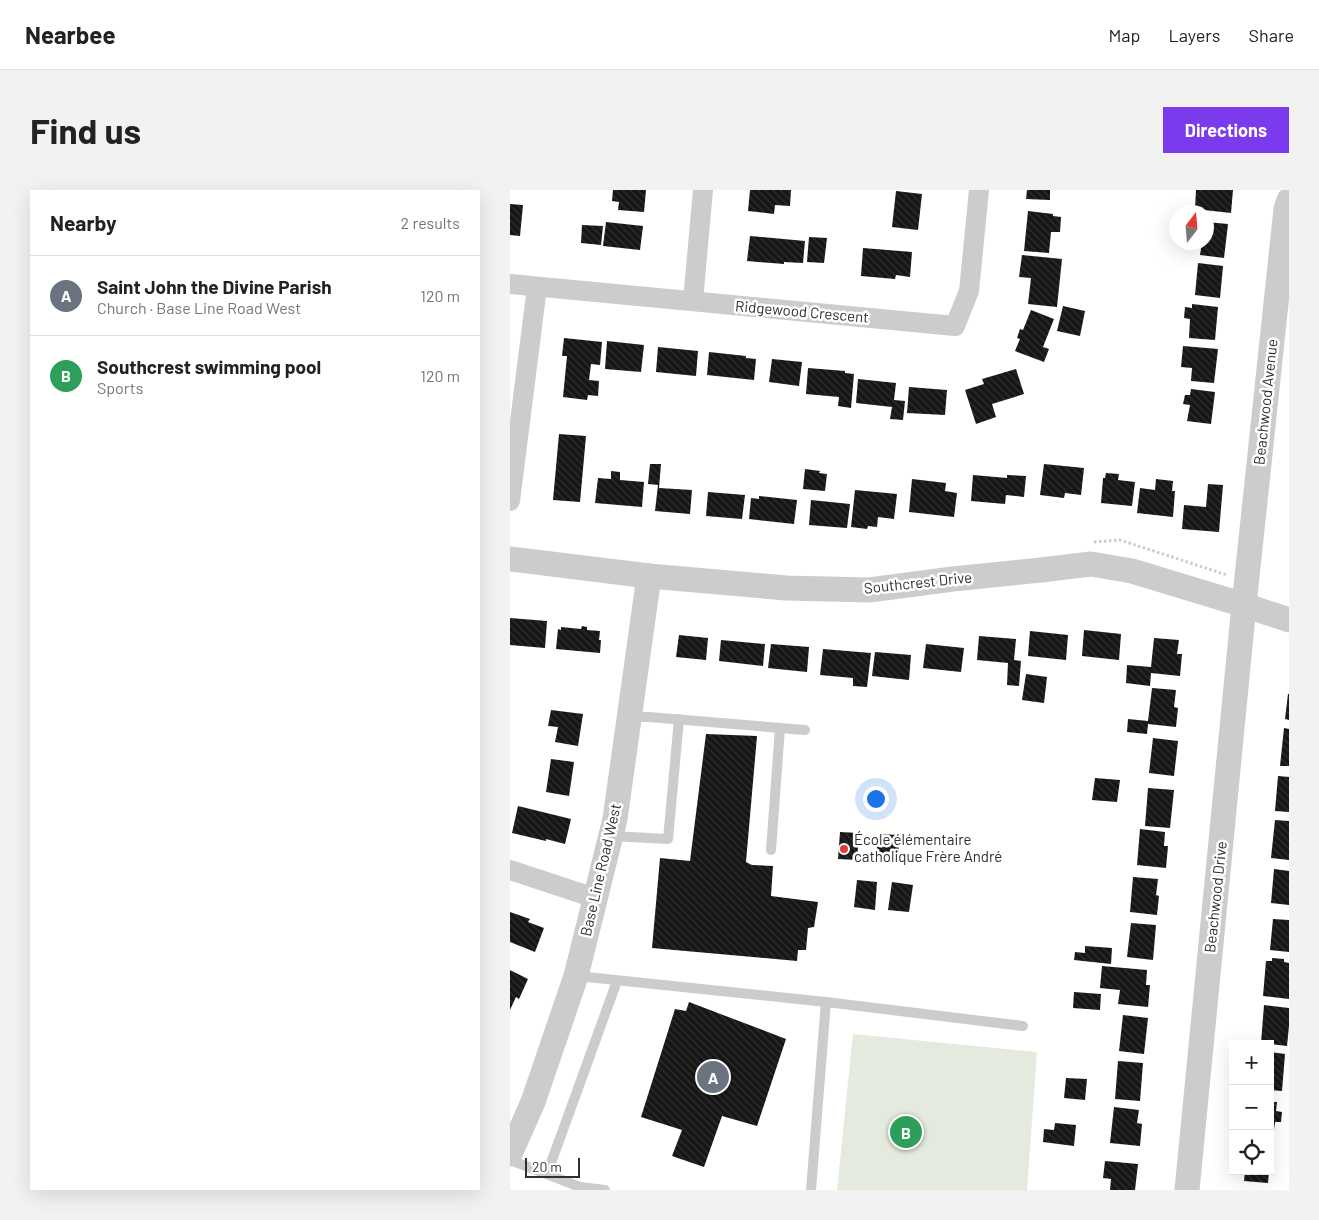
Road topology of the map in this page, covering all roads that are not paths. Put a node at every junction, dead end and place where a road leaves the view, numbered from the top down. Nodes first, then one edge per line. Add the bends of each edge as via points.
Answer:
1 (703, 190) edge
2 (979, 190) edge
3 (1289, 200) edge
4 (510, 284) edge
5 (536, 287) junction
6 (692, 302) junction
7 (1282, 313) edge
8 (510, 501) edge
9 (510, 559) edge
10 (649, 576) junction
11 (1244, 605) junction
12 (1289, 620) edge
13 (629, 717) junction
14 (679, 719) junction
15 (780, 728) junction
16 (805, 730) dead end
17 (611, 836) junction
18 (771, 850) dead end
19 (510, 870) edge
20 (596, 898) junction
21 (576, 976) junction
22 (617, 980) junction
23 (826, 1002) junction
24 (1023, 1026) dead end
25 (510, 1154) edge
26 (510, 1160) edge
27 (547, 1174) junction
28 (605, 1190) edge
29 (811, 1190) edge
30 (1187, 1190) edge

1 - 6 street
2 - 6 street, Ridgewood Crescent via 970,291 955,326
3 - 7 street, Beachwood Avenue
4 - 5 street, Ridgewood Crescent
5 - 6 street, Ridgewood Crescent
5 - 8 street
7 - 11 street, Beachwood Avenue
9 - 10 street, Southcrest Drive
10 - 11 street, Southcrest Drive via 786,588 869,590 1091,564 1132,571
10 - 13 street, Base Line Road West
11 - 12 street, Southcrest Drive
11 - 30 street, Beachwood Drive
13 - 14 lane
13 - 17 street, Base Line Road West
14 - 15 lane
14 - 17 lane via 668,839
15 - 16 lane
15 - 18 lane
17 - 20 street, Base Line Road West
19 - 20 street
20 - 21 street, Base Line Road West
21 - 22 lane
21 - 25 street, Base Line Road West via 533,1102
22 - 23 lane
22 - 27 lane
23 - 24 lane
23 - 29 lane
26 - 27 lane
27 - 28 lane via 580,1187

